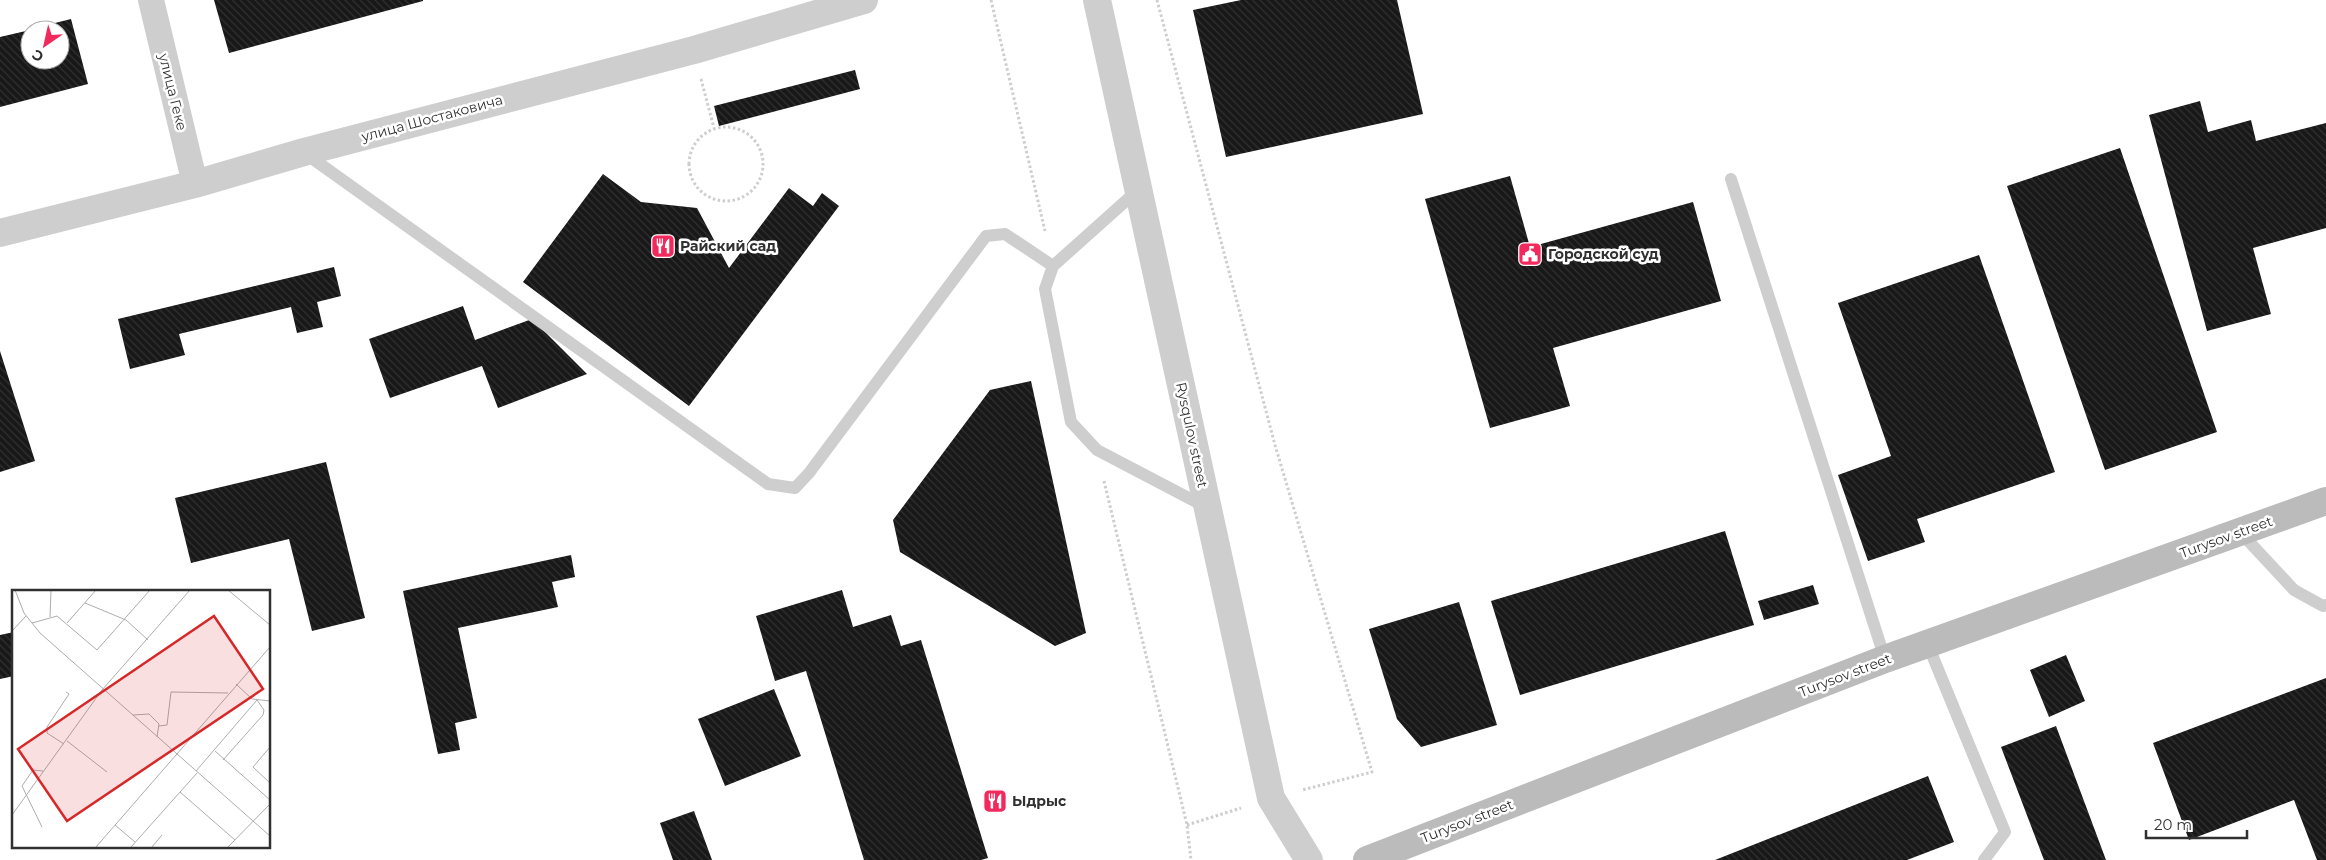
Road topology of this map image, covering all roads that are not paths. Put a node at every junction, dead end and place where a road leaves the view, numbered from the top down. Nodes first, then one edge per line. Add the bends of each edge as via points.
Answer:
1 (151, 0) edge
2 (864, 0) edge
3 (1097, 0) edge
4 (304, 152) junction
5 (1731, 179) dead end
6 (195, 184) junction
7 (1138, 190) junction
8 (0, 233) edge
9 (1053, 266) junction
10 (2326, 501) edge
11 (1208, 508) junction
12 (2240, 532) junction
13 (2326, 605) edge
14 (1928, 645) junction
15 (1885, 659) junction
16 (1310, 860) edge
17 (1367, 860) edge
18 (1984, 860) edge

1 - 6 street, улица Геке
2 - 4 street, улица Шостаковича via 694,50
3 - 7 street, Rysqulov street
4 - 6 street, улица Шостаковича
4 - 9 lane via 768,484 795,488 809,473 986,236 1005,234
5 - 15 lane
6 - 8 street, улица Шостаковича
7 - 9 lane
7 - 11 street, Rysqulov street
9 - 11 lane via 1045,290 1071,422 1096,450
10 - 12 main road, Turysov street
11 - 16 street, Rysqulov street via 1271,798
12 - 13 lane via 2294,590
12 - 14 main road, Turysov street
14 - 15 main road, Turysov street
14 - 18 lane via 2005,832
15 - 17 main road, Turysov street

